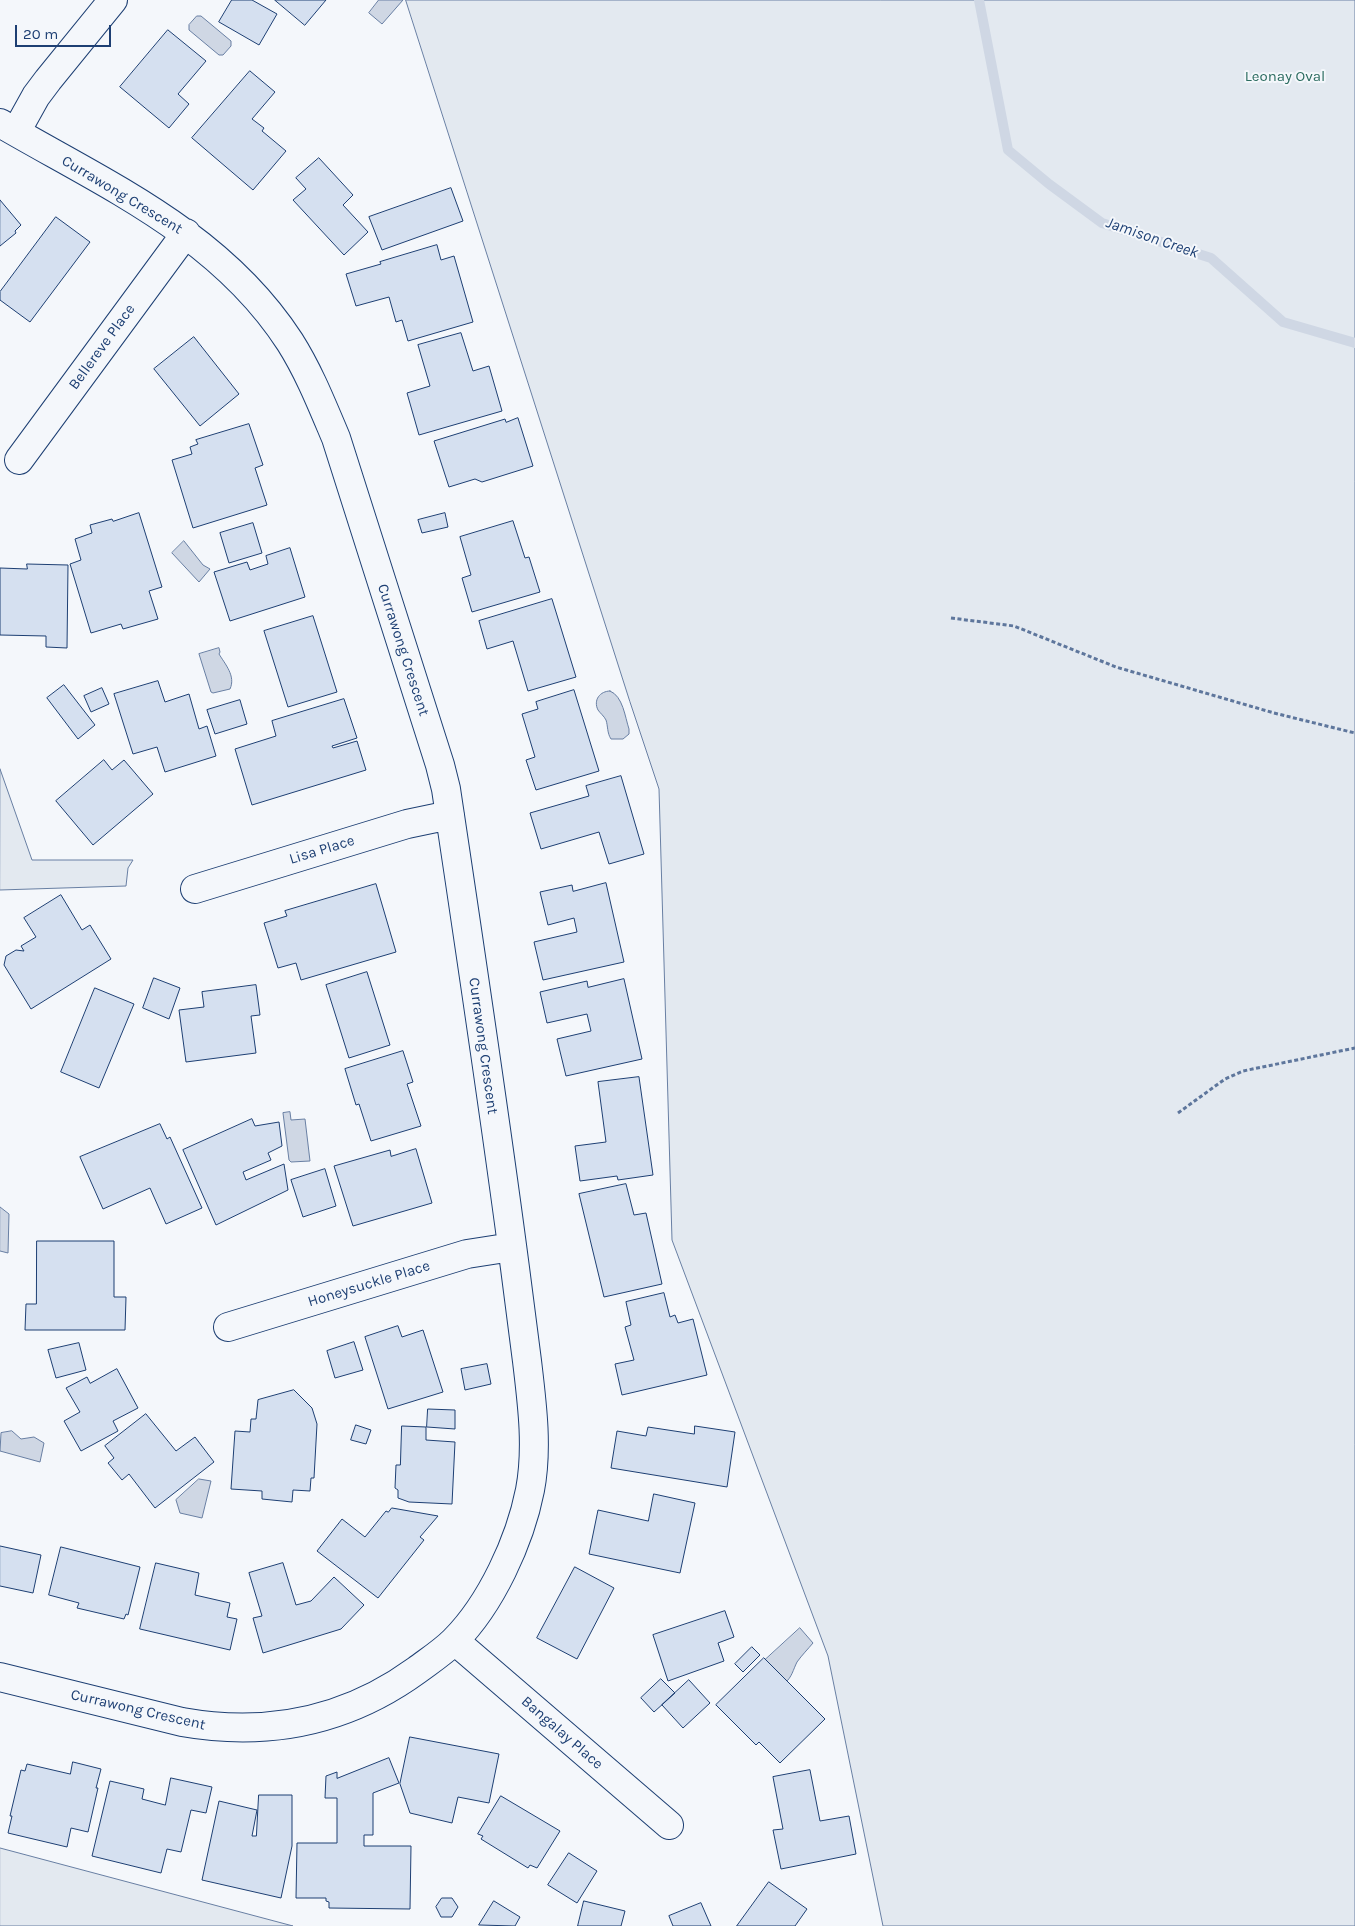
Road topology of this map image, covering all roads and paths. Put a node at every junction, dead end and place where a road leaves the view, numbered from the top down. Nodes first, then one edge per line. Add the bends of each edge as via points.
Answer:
1 (113, 0) edge
2 (8, 127) edge
3 (186, 233) junction
4 (19, 460) dead end
5 (951, 618) dead end
6 (1355, 733) edge
7 (450, 816) junction
8 (194, 888) dead end
9 (1355, 1048) edge
10 (1178, 1113) dead end
11 (512, 1247) junction
12 (228, 1327) dead end
13 (454, 1641) junction
14 (0, 1677) edge
15 (669, 1825) dead end

1 - 2 street
2 - 3 street, Currawong Crescent via 138,201
3 - 4 street, Bellereve Place
3 - 7 street, Currawong Crescent via 217,258 269,314 290,342 317,393 336,438 440,765
5 - 6 path via 1014,626 1116,667
7 - 8 street, Lisa Place via 407,824
7 - 11 street, Currawong Crescent
9 - 10 path via 1243,1071 1225,1079
11 - 12 street, Honeysuckle Place via 468,1254
11 - 13 street, Currawong Crescent via 533,1417 530,1489 506,1563 478,1610
13 - 14 street, Currawong Crescent via 375,1698 308,1721 260,1728 209,1727 182,1722
13 - 15 street, Bangalay Place

